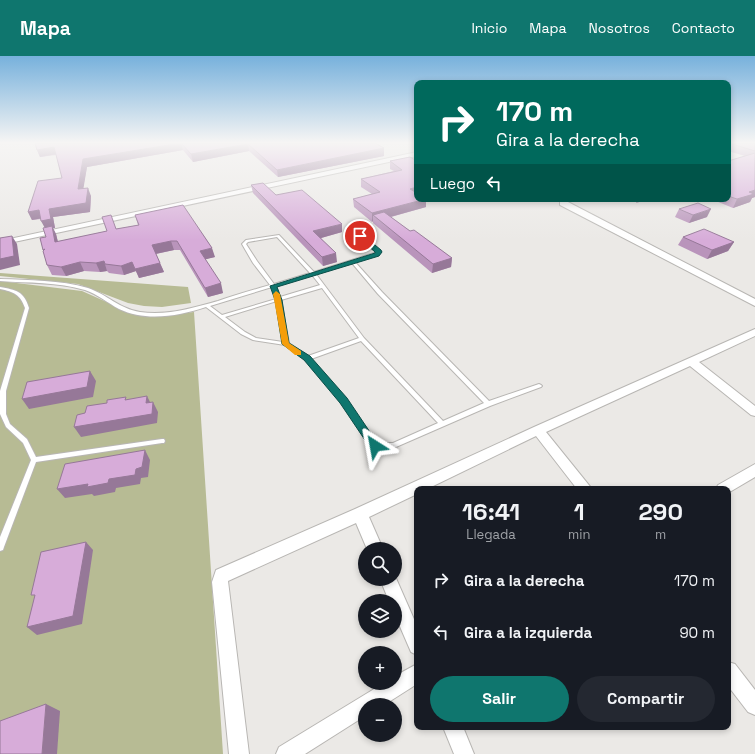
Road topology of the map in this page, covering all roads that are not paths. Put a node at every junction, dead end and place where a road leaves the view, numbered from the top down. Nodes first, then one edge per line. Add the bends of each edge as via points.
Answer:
1 (316, 176) edge
2 (566, 202) edge
3 (351, 228) dead end
4 (0, 243) edge
5 (353, 262) junction
6 (313, 273) junction
7 (0, 280) edge
8 (273, 286) junction
9 (322, 286) junction
10 (0, 288) edge
11 (278, 300) junction
12 (755, 303) edge
13 (207, 306) junction
14 (221, 317) junction
15 (755, 332) edge
16 (362, 339) junction
17 (286, 344) junction
18 (307, 358) junction
19 (692, 362) junction
20 (540, 386) dead end
21 (488, 404) junction
22 (755, 412) edge
23 (442, 424) junction
24 (538, 430) junction
25 (162, 441) dead end
26 (34, 460) junction
27 (755, 470) edge
28 (419, 486) edge
29 (582, 486) edge
30 (727, 486) edge
31 (414, 489) edge
32 (360, 514) junction
33 (372, 542) edge
34 (0, 547) edge
35 (391, 586) edge
36 (414, 639) edge
37 (414, 675) edge
38 (731, 675) edge
39 (376, 698) edge
40 (755, 706) edge
41 (358, 709) edge
42 (454, 730) edge
43 (239, 754) edge
44 (286, 754) edge
45 (464, 754) edge

1 - 4 street
2 - 12 street via 563,203
3 - 5 lane via 379,252
5 - 6 lane
5 - 21 lane
6 - 8 lane
6 - 8 lane via 278,236 247,241 244,244
6 - 9 lane
7 - 13 lane via 86,289 123,309 142,313 178,313
8 - 11 lane
8 - 13 lane
9 - 11 lane
9 - 16 lane
10 - 26 lane via 21,294 27,308 3,391 3,414 8,425 25,441
11 - 14 lane
11 - 17 lane
13 - 14 lane
14 - 17 lane via 255,339
15 - 19 street
16 - 18 lane
16 - 23 lane
17 - 18 lane
18 - 23 lane via 343,400 375,446 394,445
19 - 22 street
19 - 24 street
20 - 21 lane
21 - 23 lane
24 - 28 street
24 - 29 street
25 - 26 lane
26 - 34 lane
27 - 30 street
31 - 32 street
32 - 33 street
32 - 43 street via 222,576 220,582
35 - 36 street
37 - 39 street
38 - 40 street
41 - 44 street
42 - 45 street

